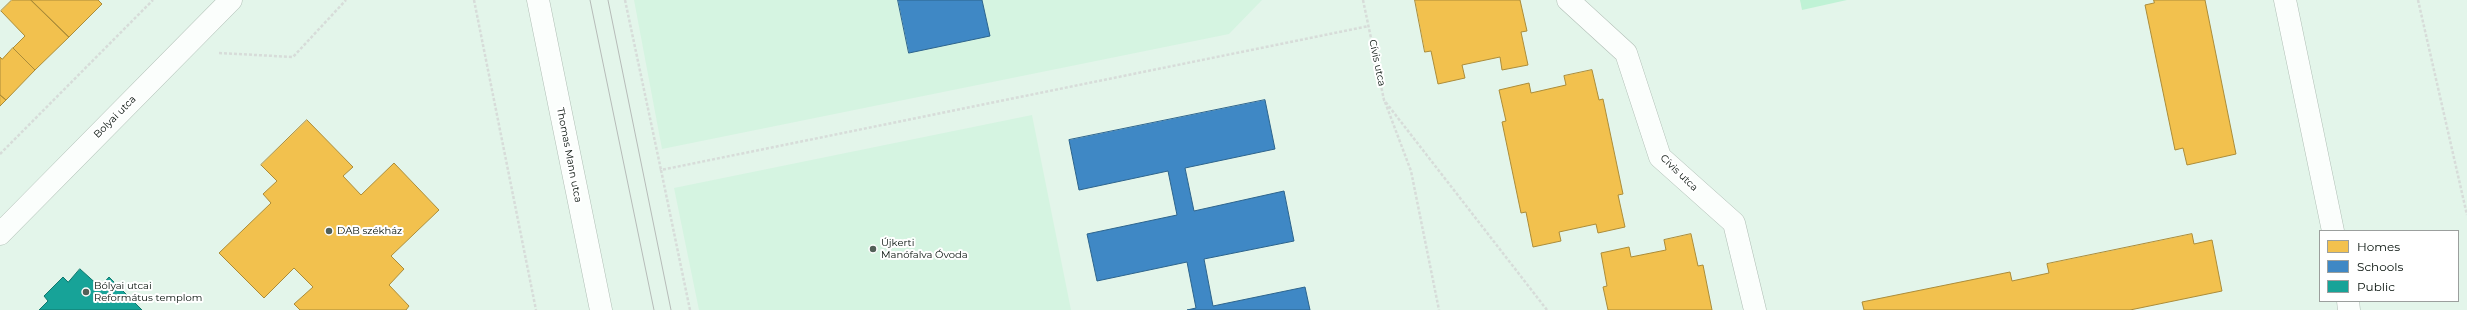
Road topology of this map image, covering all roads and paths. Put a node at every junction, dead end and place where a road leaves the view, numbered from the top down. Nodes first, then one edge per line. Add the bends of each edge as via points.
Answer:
1 (153, 0) edge
2 (231, 0) edge
3 (346, 0) edge
4 (474, 0) edge
5 (538, 0) edge
6 (625, 0) edge
7 (1363, 0) edge
8 (1568, 0) edge
9 (2285, 0) edge
10 (2418, 0) edge
11 (1369, 26) junction
12 (181, 51) junction
13 (1384, 100) junction
14 (0, 154) edge
15 (661, 170) junction
16 (2467, 215) edge
17 (2333, 230) edge
18 (0, 234) edge
19 (536, 310) edge
20 (601, 310) edge
21 (690, 310) edge
22 (1440, 310) edge
23 (1547, 310) edge
24 (1755, 310) edge

1 - 14 path
2 - 12 street, Bolyai utca
3 - 12 path via 293,57
4 - 19 path
5 - 20 street, Thomas Mann utca
6 - 15 path
7 - 11 path, Cívis utca
8 - 24 street, Cívis utca via 1626,53 1660,157 1734,223
9 - 17 street
10 - 16 path
11 - 13 path, Cívis utca
11 - 15 path
12 - 18 street, Bolyai utca
13 - 22 path via 1411,171
13 - 23 path, Cívis utca
15 - 21 path

